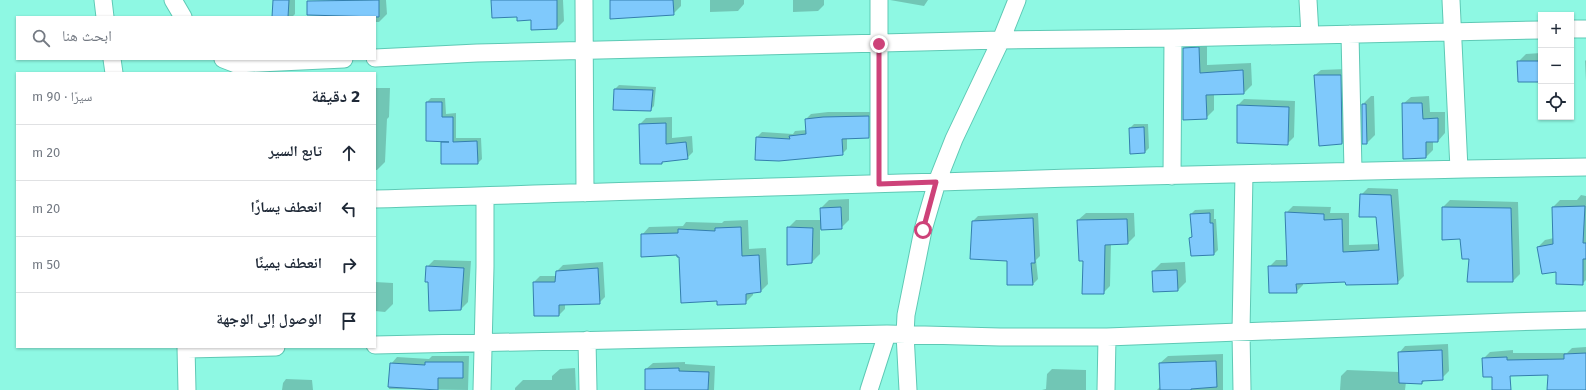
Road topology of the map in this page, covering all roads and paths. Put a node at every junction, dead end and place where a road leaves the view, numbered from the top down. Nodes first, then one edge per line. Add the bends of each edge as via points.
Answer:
1 (103, 0) edge
2 (173, 0) edge
3 (584, 0) edge
4 (878, 0) edge
5 (1017, 0) edge
6 (1308, 0) edge
7 (1451, 0) edge
8 (105, 16) edge
9 (183, 16) edge
10 (1586, 29) edge
11 (1538, 30) edge
12 (1574, 30) edge
13 (1453, 32) junction
14 (1350, 34) junction
15 (1310, 35) junction
16 (1173, 38) junction
17 (1001, 40) junction
18 (879, 44) junction
19 (585, 50) junction
20 (376, 58) edge
21 (112, 60) edge
22 (226, 60) edge
23 (334, 64) edge
24 (114, 72) edge
25 (1586, 168) edge
26 (1459, 169) junction
27 (1354, 171) junction
28 (1244, 174) junction
29 (1172, 176) junction
30 (936, 182) junction
31 (879, 184) junction
32 (585, 192) junction
33 (486, 196) junction
34 (376, 199) edge
35 (1586, 320) edge
36 (1241, 331) junction
37 (886, 334) junction
38 (905, 334) junction
39 (1107, 337) junction
40 (587, 340) junction
41 (483, 342) junction
42 (376, 345) edge
43 (186, 348) edge
44 (187, 390) edge
45 (482, 390) edge
46 (588, 390) edge
47 (869, 390) edge
48 (908, 390) edge
49 (1106, 390) edge
50 (1242, 390) edge

1 - 8 street
2 - 9 street
3 - 19 street
4 - 18 street
5 - 17 street
6 - 15 street
7 - 13 street
10 - 12 street
11 - 13 street
13 - 14 street
13 - 26 street
14 - 15 street
14 - 27 street
15 - 16 street
16 - 17 street
16 - 29 street
17 - 18 street
17 - 30 street
18 - 19 street
18 - 31 street
19 - 20 street
19 - 32 street
21 - 24 street
22 - 23 street via 236,64
25 - 26 street
26 - 27 street
27 - 28 street
28 - 29 street
28 - 36 street
29 - 30 street
30 - 31 street
30 - 38 street via 908,297
31 - 32 street
32 - 33 street
33 - 34 street
33 - 41 street
35 - 36 street
36 - 39 street
36 - 50 street
37 - 38 street
37 - 40 street
37 - 47 street
38 - 39 street
38 - 48 street
39 - 49 street
40 - 41 street
40 - 46 street
41 - 42 street
41 - 45 street
43 - 44 street

